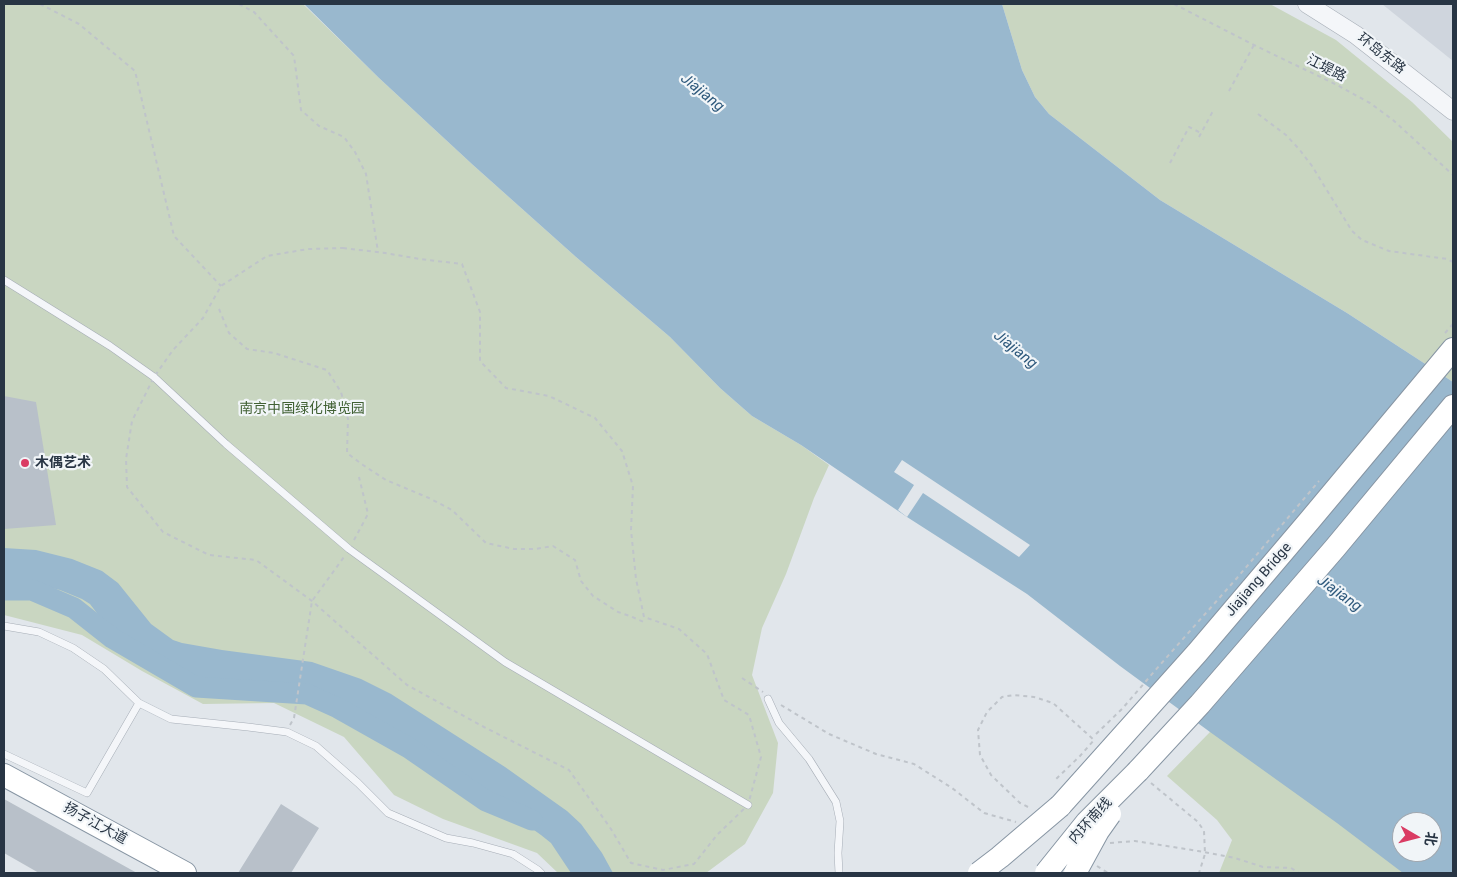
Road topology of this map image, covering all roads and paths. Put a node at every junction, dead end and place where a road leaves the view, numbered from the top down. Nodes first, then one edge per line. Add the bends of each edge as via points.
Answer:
1 (40, 4) edge
2 (239, 4) edge
3 (1174, 4) edge
4 (1307, 4) edge
5 (1254, 45) junction
6 (1229, 91) dead end
7 (1453, 110) edge
8 (1213, 111) dead end
9 (1258, 114) dead end
10 (1201, 133) junction
11 (1199, 136) dead end
12 (1170, 163) dead end
13 (1453, 175) edge
14 (378, 252) junction
15 (1453, 262) edge
16 (4, 280) edge
17 (222, 286) junction
18 (219, 309) dead end
19 (1453, 324) edge
20 (1447, 344) edge
21 (154, 377) junction
22 (1453, 406) edge
23 (1324, 475) dead end
24 (359, 477) dead end
25 (349, 550) junction
26 (312, 601) junction
27 (646, 623) dead end
28 (4, 626) edge
29 (742, 678) dead end
30 (763, 692) dead end
31 (768, 699) dead end
32 (776, 701) dead end
33 (139, 703) junction
34 (294, 718) dead end
35 (1096, 734) dead end
36 (4, 754) edge
37 (4, 775) edge
38 (1143, 776) junction
39 (1056, 779) dead end
40 (748, 805) junction
41 (1060, 806) junction
42 (1028, 807) dead end
43 (1016, 822) dead end
44 (1108, 844) dead end
45 (1084, 868) edge
46 (185, 873) edge
47 (541, 873) edge
48 (839, 873) edge
49 (979, 873) edge
50 (1006, 873) edge
51 (1046, 873) edge
52 (1108, 873) edge
53 (1199, 873) edge
54 (1299, 873) edge

1 - 17 path via 80,24 135,71 174,236
2 - 14 path via 254,12 294,56 302,110 319,126 344,137 355,152 366,174
3 - 5 path, 江堤路
4 - 7 street, 环岛东路 via 1356,34
5 - 6 path
5 - 13 path, 江堤路 via 1370,103
8 - 10 path
9 - 15 path via 1299,149 1352,231 1362,240 1389,251
10 - 11 path
10 - 12 path via 1189,127
14 - 17 path via 308,249 267,256
14 - 40 path via 462,264 480,312 480,361 506,388 549,396 595,418 622,451 633,486 631,530 644,618 679,629 707,654 724,700 749,715 761,758
16 - 21 lane
17 - 21 path via 203,318 173,350
18 - 27 path via 229,333 247,349 274,353 327,370 341,392 348,419 347,453 363,465 386,480 452,510 486,543 514,549 553,546 575,560 581,581 593,596 618,612
19 - 20 path
20 - 41 highway, Jiajiang Bridge via 1310,520
21 - 25 lane
21 - 26 path via 132,421 126,458 128,487 163,532 209,555 256,560
22 - 38 highway via 1200,704
23 - 35 path via 1122,709
24 - 25 path via 368,514
25 - 26 path
25 - 40 lane via 505,662
26 - 34 path
26 - 40 path via 407,685 568,770 631,862 663,870 694,864 717,835
28 - 33 lane via 38,632 73,648 104,669
29 - 30 path
31 - 48 lane via 779,722 809,759 836,802 840,821
32 - 43 path via 829,734 876,754 914,764 984,813
33 - 36 lane via 87,793
33 - 47 lane via 171,719 287,732 316,746 388,813 446,838 513,854
37 - 46 highway, 扬子江大道
38 - 45 highway, bridge via 1128,789 1098,832
38 - 51 highway, 内环南线, bridge via 1087,822
38 - 53 path via 1198,822 1204,831 1205,854
39 - 42 path via 1094,740 1053,703 1014,695 1002,697 987,712 978,730 980,755 991,775
41 - 49 highway, bridge
41 - 50 highway, bridge
44 - 54 path via 1135,841 1235,858 1263,867 1291,868
45 - 52 path

